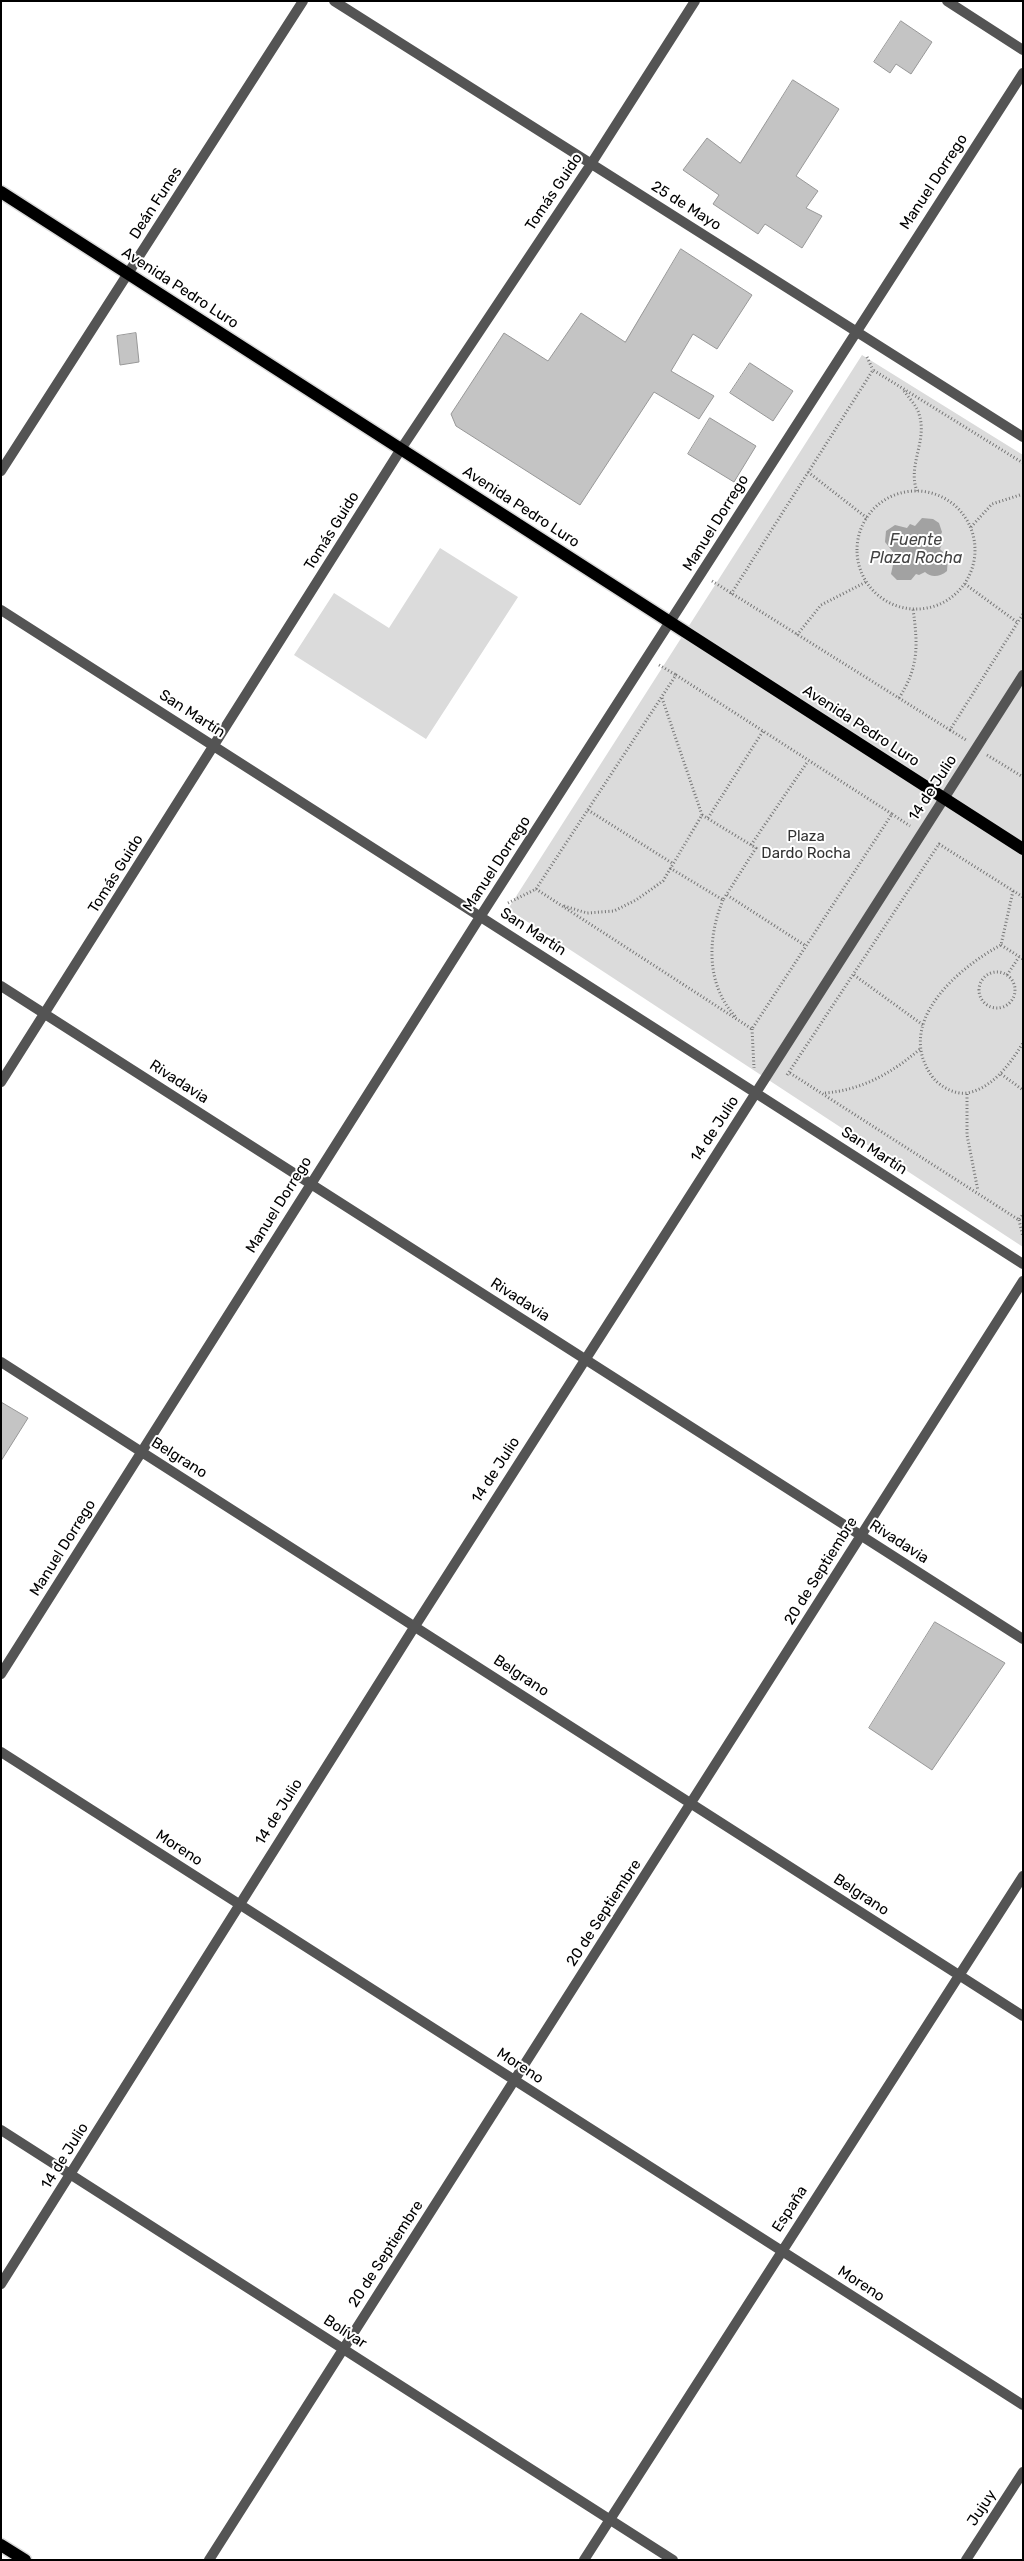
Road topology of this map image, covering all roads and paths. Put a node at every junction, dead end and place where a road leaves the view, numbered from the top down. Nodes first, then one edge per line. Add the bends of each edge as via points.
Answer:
1 (303, 1) edge
2 (334, 1) edge
3 (695, 1) edge
4 (947, 1) edge
5 (1023, 50) edge
6 (1023, 73) edge
7 (591, 164) junction
8 (1, 192) edge
9 (129, 274) junction
10 (856, 331) junction
11 (903, 388) junction
12 (1023, 437) edge
13 (401, 449) junction
14 (1023, 463) edge
15 (1, 471) edge
16 (808, 472) junction
17 (917, 491) junction
18 (1023, 494) edge
19 (867, 518) junction
20 (971, 527) junction
21 (701, 574) junction
22 (866, 582) junction
23 (965, 584) junction
24 (731, 594) junction
25 (913, 609) junction
26 (1, 610) edge
27 (1023, 614) edge
28 (670, 622) junction
29 (1017, 622) junction
30 (797, 635) junction
31 (1023, 675) edge
32 (662, 697) junction
33 (899, 698) junction
34 (763, 731) junction
35 (214, 746) junction
36 (990, 757) dead end
37 (808, 761) junction
38 (1023, 778) edge
39 (944, 798) junction
40 (588, 810) junction
41 (702, 815) junction
42 (708, 818) junction
43 (751, 845) junction
44 (1023, 849) edge
45 (672, 864) junction
46 (670, 868) junction
47 (1013, 891) junction
48 (727, 895) junction
49 (1023, 897) edge
50 (723, 900) junction
51 (559, 904) junction
52 (480, 916) junction
53 (1001, 945) junction
54 (806, 946) junction
55 (1021, 958) edge
56 (854, 975) junction
57 (1007, 975) junction
58 (1, 986) edge
59 (45, 1013) junction
60 (741, 1022) junction
61 (923, 1025) junction
62 (752, 1029) junction
63 (1023, 1043) edge
64 (920, 1049) junction
65 (1001, 1074) junction
66 (1, 1082) edge
67 (1023, 1090) edge
68 (756, 1093) junction
69 (825, 1093) dead end
70 (967, 1094) junction
71 (311, 1184) junction
72 (978, 1191) dead end
73 (1023, 1214) edge
74 (1019, 1220) junction
75 (1023, 1238) edge
76 (1023, 1264) edge
77 (1023, 1281) edge
78 (585, 1359) junction
79 (1, 1362) edge
80 (141, 1451) junction
81 (861, 1536) junction
82 (415, 1626) junction
83 (1023, 1640) edge
84 (1, 1674) edge
85 (1, 1752) edge
86 (692, 1803) junction
87 (1023, 1876) edge
88 (239, 1904) junction
89 (958, 1976) junction
90 (1023, 2016) edge
91 (514, 2080) junction
92 (1, 2130) edge
93 (71, 2174) junction
94 (781, 2251) junction
95 (1, 2284) edge
96 (343, 2348) junction
97 (1023, 2405) edge
98 (1023, 2472) edge
99 (610, 2519) junction
100 (1, 2545) edge
101 (24, 2560) edge
102 (209, 2560) edge
103 (584, 2560) edge
104 (673, 2560) edge
105 (966, 2560) edge

1 - 9 street, Deán Funes
2 - 7 street, 25 de Mayo
3 - 7 street, Tomás Guido
4 - 5 street
6 - 10 street, Manuel Dorrego
7 - 10 street, 25 de Mayo
7 - 13 street, Tomás Guido
8 - 9 main road, Avenida Pedro Luro
9 - 13 main road, Avenida Pedro Luro
9 - 15 street, Deán Funes
10 - 12 street, 25 de Mayo
10 - 21 street, Manuel Dorrego
11 - 14 path
11 - 16 path via 873,370
11 - 17 path via 922,422 922,443 914,468
13 - 28 main road, Avenida Pedro Luro
13 - 35 street, Tomás Guido
16 - 19 path
16 - 24 path
17 - 19 path via 899,493 882,502
17 - 20 path via 935,494 952,502
18 - 20 path via 992,504
19 - 22 path via 857,547 858,564
20 - 23 path via 976,550 973,568
21 - 24 path
21 - 28 street, Manuel Dorrego
22 - 25 path via 889,603
22 - 30 path via 821,605
23 - 25 path via 954,597 939,605
23 - 29 path
24 - 30 path
25 - 33 path via 915,662 910,681
26 - 35 street, San Martín
27 - 29 path
28 - 39 main road, Avenida Pedro Luro
28 - 52 street, Manuel Dorrego
29 - 33 path via 950,730
30 - 33 path
31 - 39 street, 14 de Julio
32 - 34 path via 676,675
32 - 40 path
32 - 41 path
34 - 37 path
34 - 42 path
35 - 52 street, San Martín
35 - 59 street, Tomás Guido
36 - 38 path
37 - 43 path
37 - 54 path via 892,814
39 - 44 main road, Avenida Pedro Luro
39 - 68 street, 14 de Julio
40 - 45 path
40 - 51 path via 536,890
41 - 42 path
41 - 45 path
42 - 43 path
43 - 48 path via 756,848
45 - 46 path
46 - 50 path
46 - 51 path via 663,881 614,911 587,914
47 - 49 path
47 - 53 path
47 - 56 path via 939,844
48 - 50 path
48 - 54 path
50 - 60 path via 712,952 714,973 719,994
51 - 60 path
52 - 68 street, San Martín
52 - 71 street, Manuel Dorrego
53 - 55 path
53 - 61 path via 966,966 949,982
54 - 62 path
55 - 57 path
56 - 61 path
56 - 74 path via 790,1073
57 - 57 path via 995,972 984,977 979,993 985,1004 1001,1008 1011,1001 1015,990
58 - 59 street, Rivadavia
59 - 66 street, Tomás Guido
59 - 71 street, Rivadavia
60 - 62 path
61 - 64 path
62 - 68 path
63 - 65 path
64 - 69 path via 896,1068 870,1082 840,1092
64 - 70 path via 924,1066 936,1081 949,1090
65 - 67 path
65 - 70 path
68 - 76 street, San Martín
68 - 78 street, 14 de Julio
70 - 72 path via 967,1135
71 - 78 street, Rivadavia
71 - 80 street, Manuel Dorrego
73 - 74 path
74 - 75 path
77 - 81 street, 20 de Septiembre
78 - 81 street, Rivadavia
78 - 82 street, 14 de Julio
79 - 80 street, Belgrano
80 - 82 street, Belgrano
80 - 84 street, Manuel Dorrego
81 - 83 street, Rivadavia
81 - 86 street, 20 de Septiembre
82 - 86 street, Belgrano
82 - 88 street, 14 de Julio
85 - 88 street, Moreno
86 - 89 street, Belgrano
86 - 91 street, 20 de Septiembre
87 - 89 street, España
88 - 91 street, Moreno
88 - 93 street, 14 de Julio
89 - 90 street, Belgrano
89 - 94 street, España
91 - 94 street, Moreno
91 - 96 street, 20 de Septiembre
92 - 93 street, Bolívar
93 - 95 street, 14 de Julio
93 - 96 street, Bolívar
94 - 97 street, Moreno
94 - 99 street, España
96 - 99 street, Bolívar
96 - 102 street, 20 de Septiembre
98 - 105 street, Jujuy
99 - 103 street, España
99 - 104 street, Bolívar
100 - 101 main road

